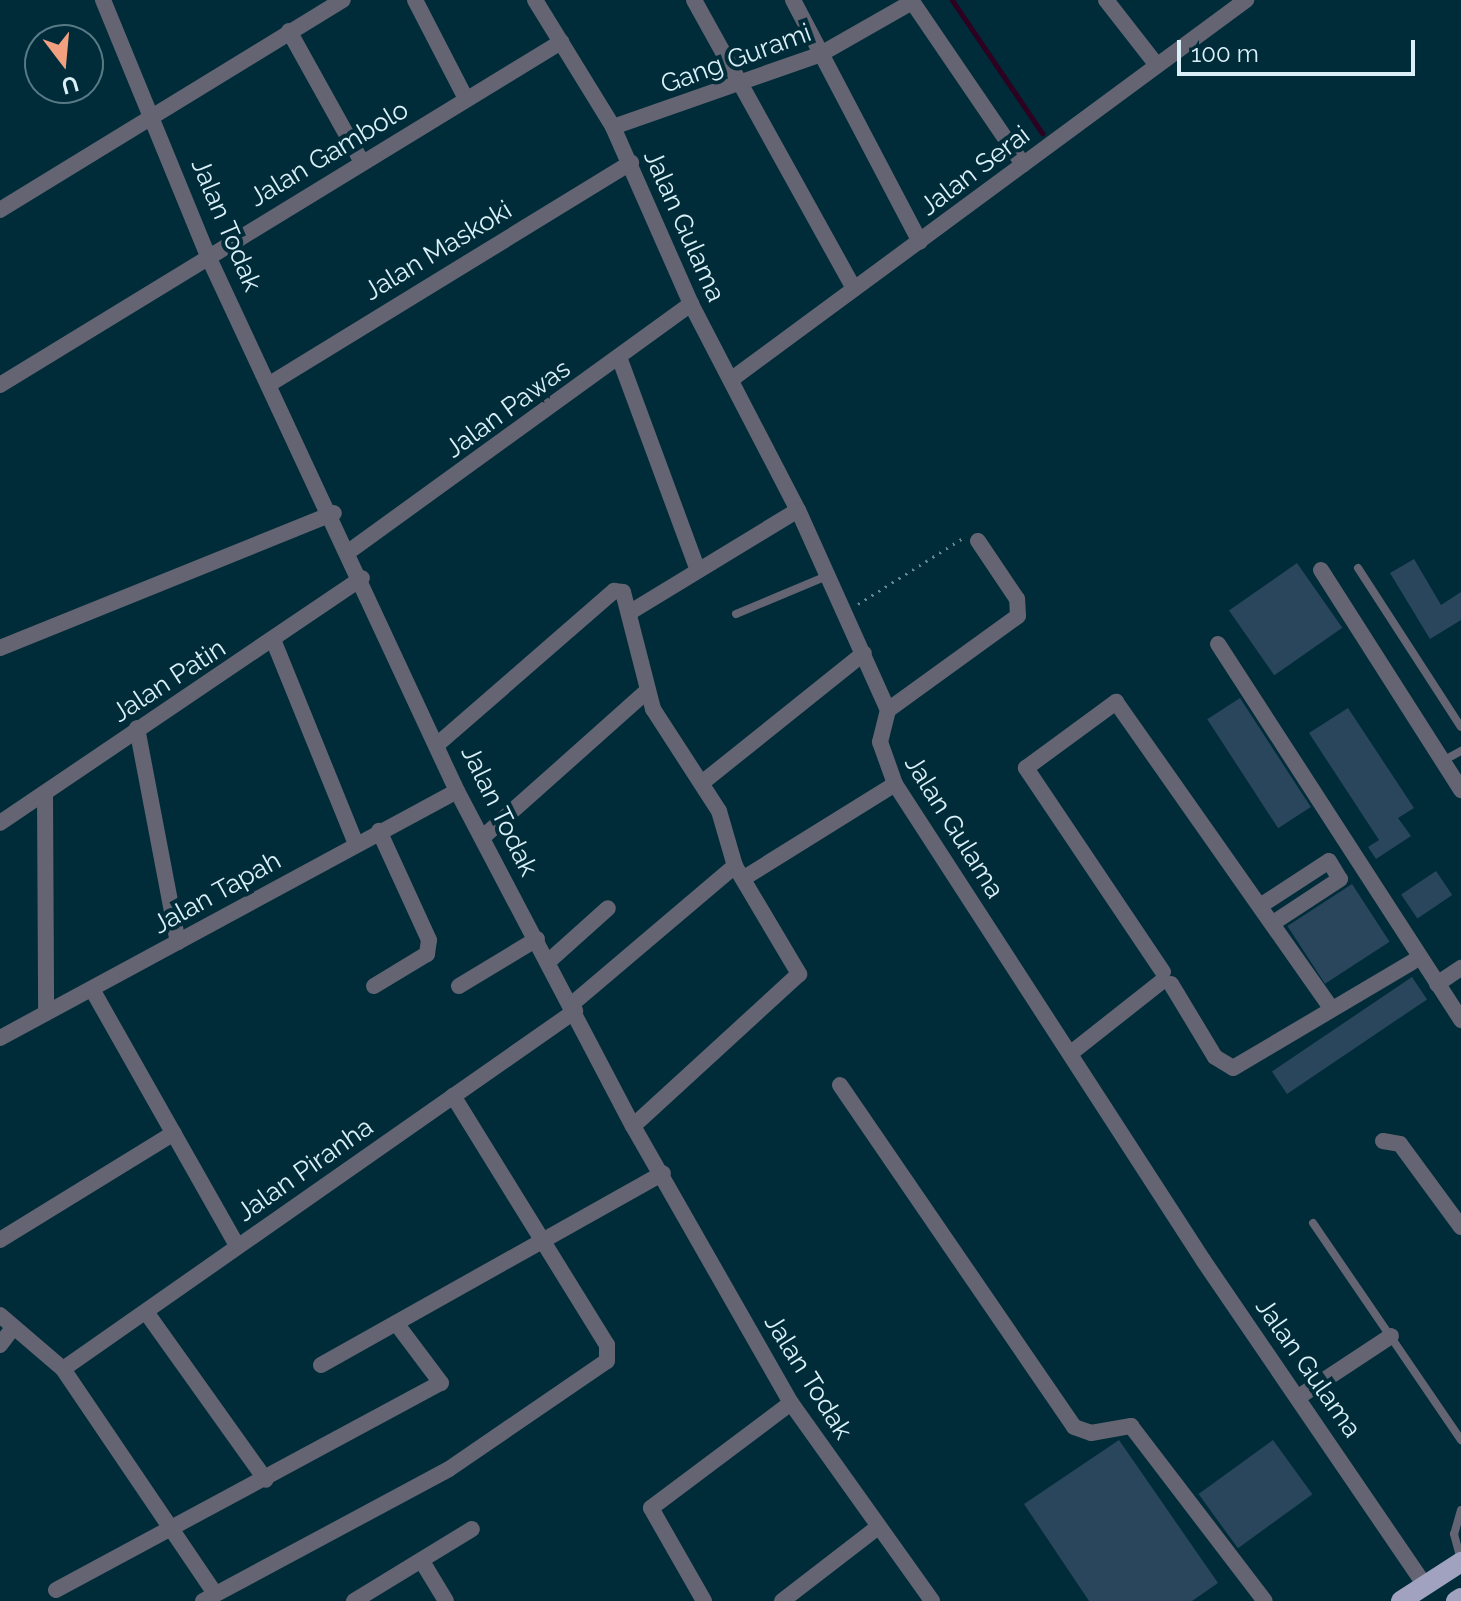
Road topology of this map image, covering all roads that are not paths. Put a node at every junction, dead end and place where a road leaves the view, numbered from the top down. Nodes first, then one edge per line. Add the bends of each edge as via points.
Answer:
1 (103, 0) edge
2 (343, 0) edge
3 (415, 0) edge
4 (535, 0) edge
5 (694, 0) edge
6 (793, 0) edge
7 (1106, 0) edge
8 (1246, 0) edge
9 (912, 1) edge
10 (289, 31) junction
11 (561, 42) junction
12 (819, 55) junction
13 (1156, 64) junction
14 (742, 86) junction
15 (466, 99) junction
16 (153, 111) junction
17 (613, 127) junction
18 (362, 162) junction
19 (631, 163) junction
20 (1023, 164) junction
21 (0, 210) edge
22 (920, 242) junction
23 (207, 254) junction
24 (854, 289) junction
25 (691, 304) junction
26 (619, 357) junction
27 (732, 379) junction
28 (273, 382) junction
29 (0, 385) edge
30 (798, 510) junction
31 (334, 513) junction
32 (978, 541) road end
33 (351, 550) junction
34 (1358, 568) dead end
35 (698, 570) junction
36 (1321, 570) dead end
37 (828, 575) junction
38 (362, 578) junction
39 (632, 611) junction
40 (736, 614) dead end
41 (274, 642) junction
42 (1218, 644) dead end
43 (0, 648) edge
44 (864, 653) junction
45 (648, 690) junction
46 (888, 710) junction
47 (1461, 727) edge
48 (137, 728) junction
49 (439, 743) junction
50 (1451, 757) edge
51 (703, 782) junction
52 (895, 784) junction
53 (1461, 790) edge
54 (457, 791) junction
55 (45, 795) junction
56 (0, 823) edge
57 (379, 831) junction
58 (482, 838) junction
59 (356, 844) junction
60 (739, 872) junction
61 (1260, 906) junction
62 (608, 908) dead end
63 (1273, 923) junction
64 (537, 939) junction
65 (178, 942) junction
66 (549, 961) junction
67 (1412, 962) dead end
68 (1461, 968) edge
69 (1165, 979) junction
70 (1437, 984) junction
71 (374, 986) dead end
72 (459, 986) dead end
73 (93, 991) junction
74 (574, 1007) junction
75 (1332, 1009) junction
76 (46, 1012) junction
77 (1461, 1020) edge
78 (0, 1038) edge
79 (1071, 1053) junction
80 (840, 1085) dead end
81 (453, 1096) junction
82 (633, 1126) junction
83 (174, 1133) junction
84 (1383, 1141) dead end
85 (663, 1173) junction
86 (1313, 1223) dead end
87 (1461, 1227) edge
88 (0, 1240) edge
89 (539, 1244) junction
90 (237, 1246) junction
91 (146, 1312) junction
92 (0, 1315) edge
93 (396, 1323) junction
94 (13, 1328) junction
95 (1391, 1336) junction
96 (0, 1345) edge
97 (321, 1365) dead end
98 (63, 1369) junction
99 (1300, 1396) junction
100 (791, 1403) junction
101 (1461, 1440) edge
102 (266, 1480) junction
103 (1461, 1510) edge
104 (173, 1527) junction
105 (878, 1527) junction
106 (472, 1529) dead end
107 (1461, 1561) edge
108 (423, 1563) junction
109 (1425, 1585) junction
110 (56, 1590) dead end
111 (209, 1596) edge
112 (1461, 1598) edge
113 (354, 1601) edge
114 (446, 1601) edge
115 (704, 1601) edge
116 (782, 1601) edge
117 (932, 1601) edge
118 (1265, 1601) edge
119 (1401, 1601) edge
120 (1456, 1601) edge

1 - 16 street, Jalan Todak
2 - 10 street
3 - 15 street
4 - 11 street, Jalan Gulama
5 - 14 street
6 - 12 street
7 - 13 street
8 - 13 street, Jalan Serai
9 - 12 street, Gang Gurami
9 - 20 street
10 - 16 street
10 - 18 street
11 - 15 street, Jalan Gambolo
11 - 17 street, Jalan Gulama
12 - 14 street, Gang Gurami
12 - 22 street
13 - 20 street, Jalan Serai
14 - 17 street, Gang Gurami
14 - 24 street
15 - 18 street, Jalan Gambolo
16 - 21 street
16 - 23 street, Jalan Todak
17 - 19 street, Jalan Gulama
18 - 23 street, Jalan Gambolo
19 - 25 street, Jalan Gulama
19 - 28 street, Jalan Maskoki
20 - 22 street, Jalan Serai
22 - 24 street, Jalan Serai
23 - 28 street, Jalan Todak
23 - 29 street, Jalan Gambolo
24 - 27 street, Jalan Serai
25 - 26 street, Jalan Pawas
25 - 27 street, Jalan Gulama
26 - 33 street, Jalan Pawas
26 - 35 street
27 - 30 street, Jalan Gulama
28 - 31 street, Jalan Todak
30 - 35 street
30 - 37 street, Jalan Gulama
31 - 33 street, Jalan Todak
31 - 43 street
32 - 46 street via 1017,599 1018,616
33 - 38 street, Jalan Todak
34 - 47 lane
35 - 39 street
36 - 50 street
37 - 40 lane
37 - 44 street, Jalan Gulama
38 - 41 street, Jalan Patin
38 - 49 street, Jalan Todak
39 - 45 street
39 - 49 street via 623,592 614,591
41 - 48 street, Jalan Patin
41 - 59 street
42 - 70 street
44 - 46 street, Jalan Gulama
44 - 51 street
45 - 51 street via 653,709
45 - 58 street
46 - 52 street, Jalan Gulama via 880,742
48 - 55 street, Jalan Patin
48 - 65 street
49 - 54 street, Jalan Todak
50 - 53 street
51 - 60 street
52 - 60 street, Jalan Piranha
52 - 79 street, Jalan Gulama
54 - 57 street, Jalan Tapah
54 - 58 street, Jalan Todak
55 - 56 street, Jalan Patin
55 - 76 street
57 - 59 street, Jalan Tapah
57 - 71 street via 429,940 427,954
58 - 64 street, Jalan Todak
59 - 65 street, Jalan Tapah
60 - 74 street, Jalan Piranha
60 - 82 street via 799,974
61 - 63 street
61 - 63 street via 1329,861 1340,879
61 - 69 street via 1120,704 1110,704 1026,768
62 - 66 street
63 - 75 street
64 - 66 street, Jalan Todak
64 - 72 street
65 - 73 street, Jalan Tapah
66 - 74 street, Jalan Todak
67 - 75 street
68 - 70 street
69 - 75 street via 1215,1057 1233,1068
69 - 79 street
70 - 77 street
73 - 76 street, Jalan Tapah
73 - 83 street
74 - 81 street, Jalan Piranha
74 - 82 street, Jalan Todak
76 - 78 street, Jalan Tapah
79 - 99 street, Jalan Gulama
80 - 118 street via 1074,1427 1091,1433 1131,1426
81 - 89 street
81 - 90 street, Jalan Piranha
82 - 85 street, Jalan Todak
83 - 88 street
83 - 90 street
84 - 87 street via 1400,1144
85 - 89 street
85 - 100 street, Jalan Todak
86 - 95 lane
89 - 93 street
89 - 111 street via 607,1345 600,1369 449,1469
90 - 91 street, Jalan Piranha
91 - 98 street, Jalan Piranha
91 - 102 street
92 - 94 street
93 - 97 street
93 - 102 street via 441,1383
94 - 96 street
94 - 98 street
95 - 99 street
95 - 101 lane
98 - 104 street
99 - 109 street, Jalan Gulama
100 - 105 street, Jalan Todak
100 - 115 street via 651,1508
102 - 104 street
103 - 107 lane via 1454,1534
104 - 110 street
104 - 111 street
105 - 116 street
105 - 117 street, Jalan Todak
106 - 108 street
107 - 109 main road
108 - 113 street
108 - 114 street
109 - 119 main road
112 - 120 main road

